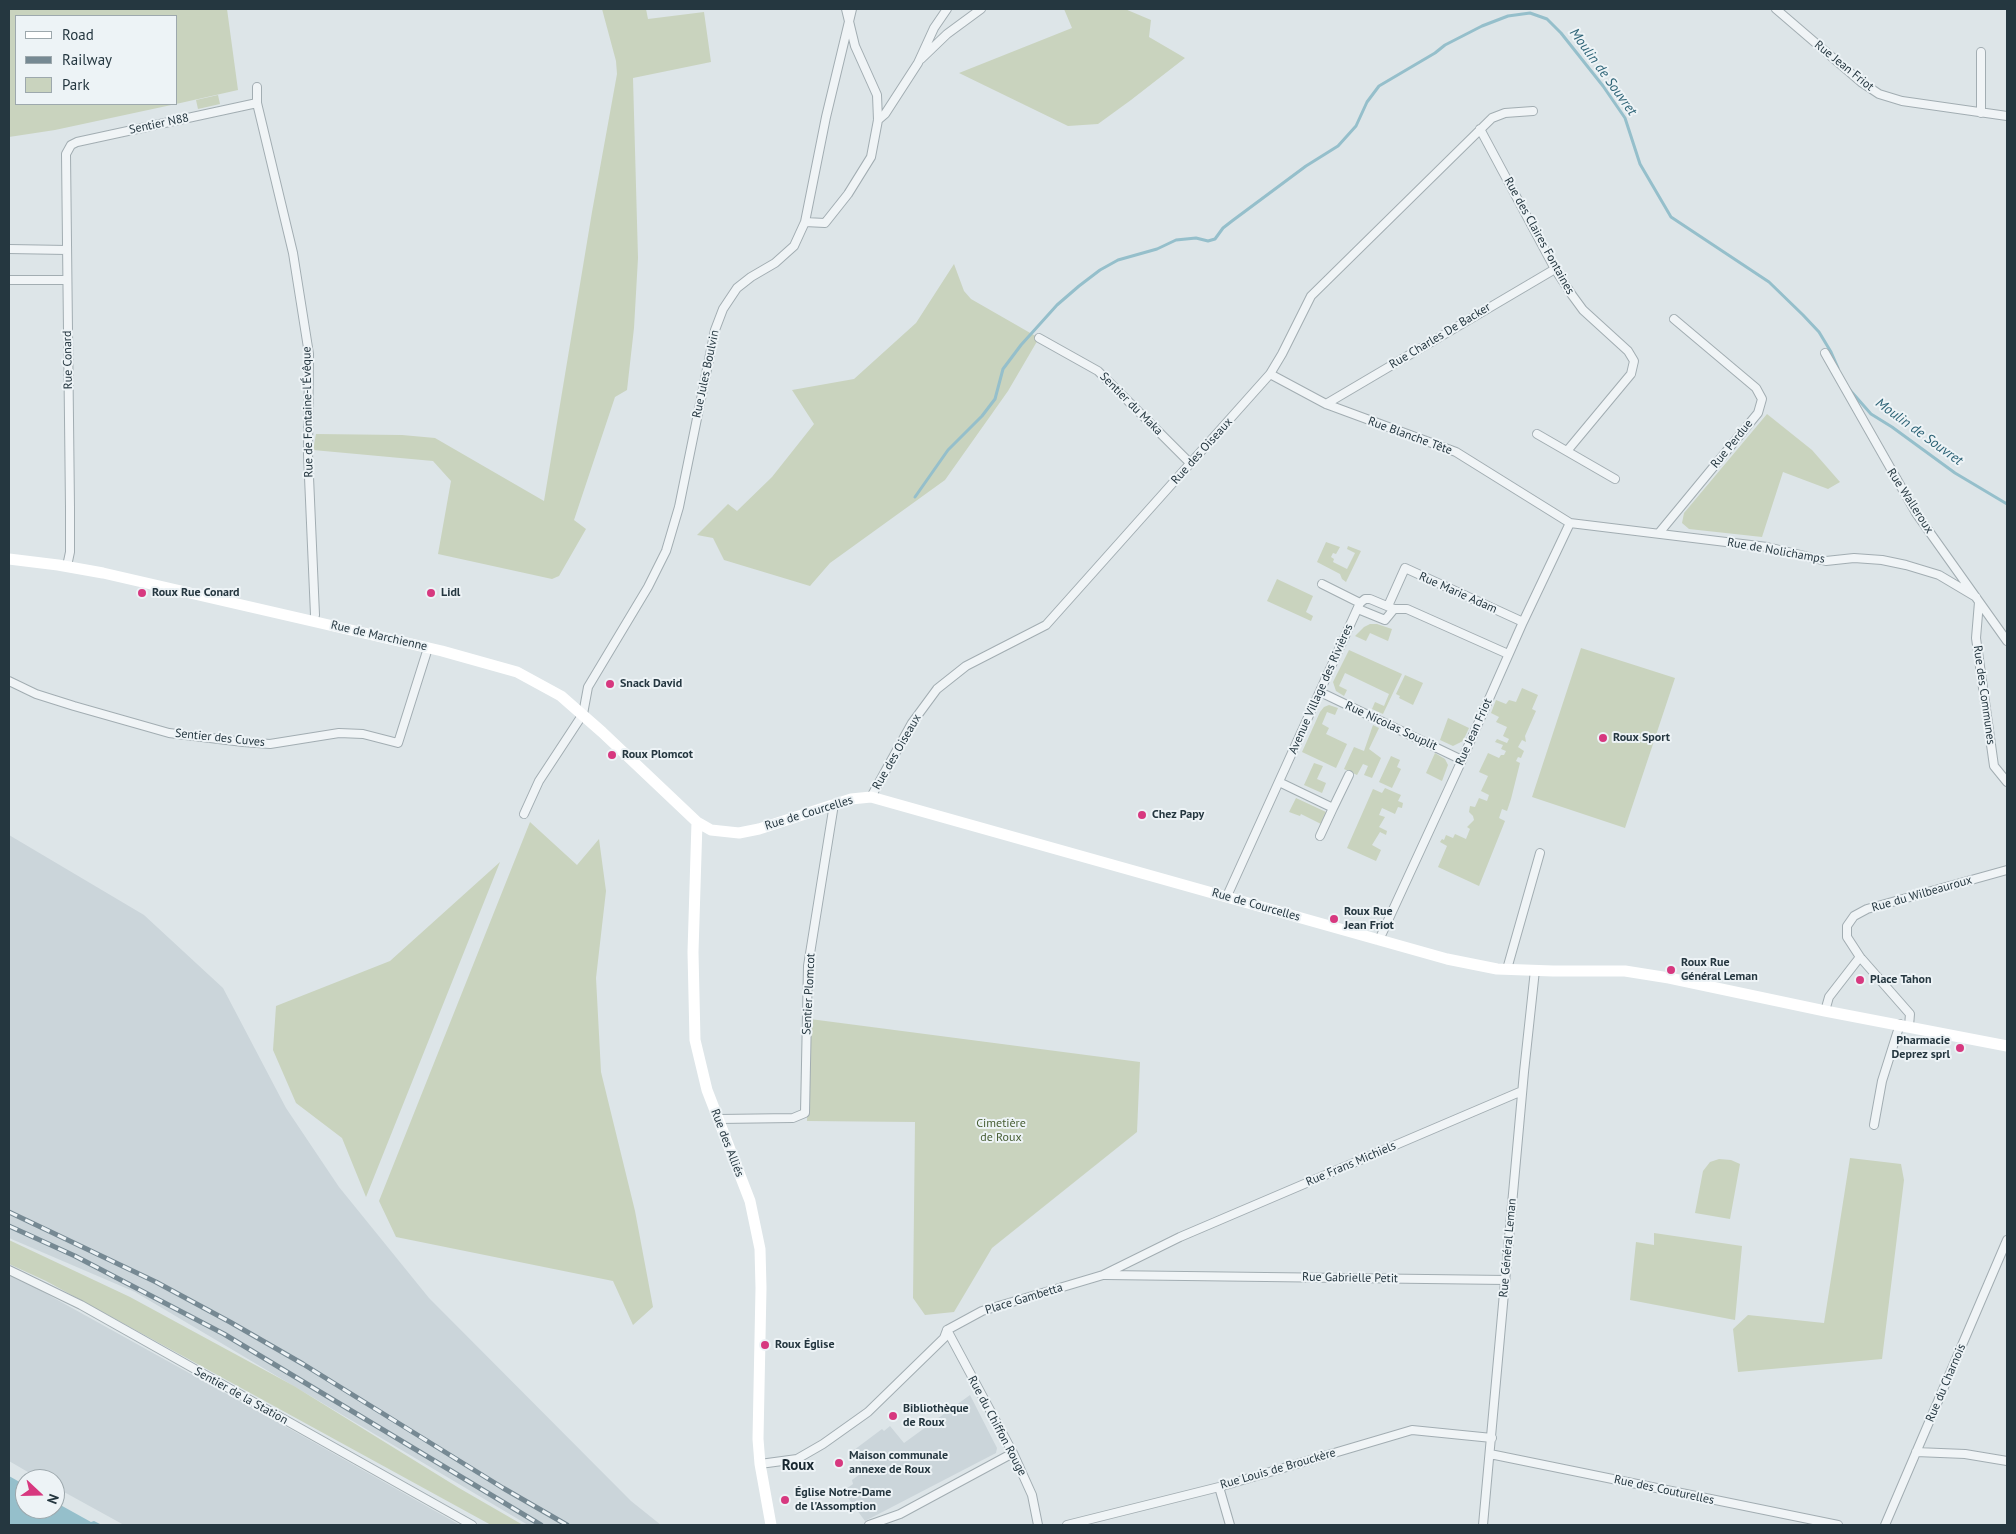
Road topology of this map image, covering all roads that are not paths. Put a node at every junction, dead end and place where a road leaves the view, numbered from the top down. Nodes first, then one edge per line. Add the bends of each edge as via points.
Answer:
1 (846, 9) edge
2 (852, 9) edge
3 (947, 9) edge
4 (981, 9) edge
5 (1776, 9) edge
6 (849, 20) junction
7 (1981, 52) dead end
8 (918, 62) junction
9 (257, 87) dead end
10 (257, 103) junction
11 (1533, 111) dead end
12 (1981, 112) junction
13 (2007, 116) edge
14 (878, 120) junction
15 (1480, 129) junction
16 (66, 154) joint
17 (805, 222) junction
18 (9, 249) edge
19 (67, 250) junction
20 (1555, 269) junction
21 (9, 280) edge
22 (67, 280) junction
23 (1674, 319) dead end
24 (1039, 338) dead end
25 (1824, 353) dead end
26 (1270, 374) junction
27 (1326, 404) junction
28 (1537, 434) dead end
29 (1567, 452) junction
30 (1190, 463) junction
31 (1615, 479) dead end
32 (1570, 523) junction
33 (1659, 533) junction
34 (9, 559) edge
35 (68, 566) junction
36 (1322, 584) dead end
37 (1978, 599) junction
38 (1361, 603) junction
39 (1391, 608) junction
40 (313, 621) junction
41 (1523, 622) junction
42 (2007, 642) edge
43 (428, 648) junction
44 (1508, 654) junction
45 (9, 681) edge
46 (1320, 692) junction
47 (583, 714) junction
48 (1462, 760) junction
49 (1349, 776) dead end
50 (1279, 782) junction
51 (2007, 782) edge
52 (872, 796) junction
53 (834, 804) junction
54 (1334, 808) junction
55 (524, 814) dead end
56 (697, 822) junction
57 (1320, 836) dead end
58 (1540, 853) dead end
59 (2007, 870) edge
60 (1227, 896) junction
61 (1379, 940) junction
62 (1860, 957) junction
63 (1507, 969) junction
64 (1535, 970) junction
65 (1825, 1011) junction
66 (1905, 1025) junction
67 (2007, 1046) edge
68 (1522, 1090) junction
69 (719, 1119) junction
70 (1874, 1125) dead end
71 (1180, 1237) joint
72 (2007, 1240) edge
73 (9, 1270) edge
74 (1103, 1275) junction
75 (1195, 1276) joint
76 (1506, 1280) junction
77 (946, 1330) junction
78 (1492, 1438) junction
79 (1916, 1452) junction
80 (1012, 1453) junction
81 (1490, 1454) junction
82 (2007, 1461) edge
83 (760, 1464) junction
84 (1219, 1487) junction
85 (472, 1525) edge
86 (771, 1525) edge
87 (869, 1525) edge
88 (1038, 1525) edge
89 (1067, 1525) edge
90 (1230, 1525) edge
91 (1483, 1525) edge
92 (1838, 1525) edge
93 (1885, 1525) edge

1 - 6 street
2 - 6 street, Rue Jules Boulvin
3 - 8 street
4 - 8 street
5 - 12 street, Rue Jean Friot via 1860,82 1879,94 1902,101
6 - 14 street via 855,46 877,95
6 - 17 street, Rue Jules Boulvin
7 - 12 street
8 - 14 street
9 - 10 street, Rue de Fontaine-l'Évêque
10 - 16 street, Sentier N88 via 78,142 71,145
10 - 40 street, Rue de Fontaine-l'Évêque via 293,253 309,354
11 - 15 street, Rue des Oiseaux via 1505,113 1492,118
12 - 13 street, Rue Jean Friot
14 - 17 street via 870,157 848,194 825,223
15 - 20 street, Rue des Claires Fontaines
15 - 26 street, Rue des Oiseaux via 1311,296
16 - 19 street, Rue Conard
17 - 47 street, Rue Jules Boulvin via 794,246 737,288 722,310 714,330 679,507 666,551 648,588 588,687
18 - 19 street
19 - 22 street, Rue Conard
20 - 27 street, Rue Charles De Backer
20 - 29 street, Rue des Claires Fontaines via 1583,310 1628,351 1634,361 1631,374
21 - 22 street
22 - 35 street, Rue Conard
23 - 33 street, Rue Perdue via 1756,388 1762,399 1758,413
24 - 30 street, Sentier du Maka via 1098,371
25 - 37 street, Rue Walleroux via 1916,513
26 - 27 street, Rue Blanche Tête
26 - 30 street, Rue des Oiseaux
27 - 32 street, Rue Blanche Tête via 1456,452
28 - 29 street
29 - 31 street
30 - 52 street, Rue des Oiseaux via 1046,626 966,666 937,688 912,722
32 - 33 street, Rue de Nolichamps
32 - 41 street, Rue Jean Friot
33 - 37 street, Rue de Nolichamps via 1767,547 1826,561 1854,558 1890,561 1938,575
34 - 35 main road, Rue de Marchienne
35 - 40 main road, Rue de Marchienne
36 - 38 street
37 - 42 street, Rue Walleroux
37 - 51 street, Rue des Communes via 1976,638 1994,766
38 - 39 street via 1370,599
38 - 39 street via 1385,620
38 - 46 street, Avenue Village des Rivières
39 - 41 street, Rue Marie Adam via 1405,568
39 - 44 street via 1407,609
40 - 43 main road, Rue de Marchienne
41 - 44 street, Rue Jean Friot
43 - 45 street, Sentier des Cuves via 398,744 364,734 339,733 270,744 170,733 36,694
43 - 47 main road, Rue de Marchienne via 517,672 561,696
44 - 48 street, Rue Jean Friot
46 - 48 street, Rue Nicolas Souplit
46 - 50 street, Avenue Village des Rivières
47 - 55 street via 539,781
47 - 56 main road, Rue de Marchienne
48 - 61 street, Rue Jean Friot
49 - 54 street
50 - 54 street
50 - 60 street, Avenue Village des Rivières
52 - 53 main road, Rue de Courcelles
52 - 60 main road, Rue de Courcelles
53 - 56 main road, Rue de Courcelles via 739,833 711,830
53 - 69 street, Sentier Plomcot via 808,966 805,1114 793,1118
54 - 57 street
56 - 69 main road, Rue des Alliés via 694,1020 702,1074
58 - 63 street
59 - 62 street, Rue du Wilbeauroux via 1867,909 1854,916 1847,926 1847,937
60 - 61 main road, Rue de Courcelles
61 - 63 main road, Rue de Courcelles via 1447,959
62 - 65 street via 1829,997
62 - 66 street via 1910,1014
63 - 64 main road, Rue de Courcelles
64 - 65 main road, Rue de Courcelles via 1625,971 1673,978
64 - 68 street, Rue Général Leman
65 - 66 main road, Rue de Courcelles
66 - 67 main road, Rue de Courcelles
66 - 70 street via 1882,1081
68 - 71 street, Rue Frans Michiels
68 - 76 street, Rue Général Leman
69 - 83 main road, Rue des Alliés via 750,1201 760,1249
71 - 74 street, Place Gambetta
72 - 79 street, Rue du Charnois
73 - 85 street, Sentier de la Station via 81,1305
74 - 75 street, Place Gambetta
74 - 77 street, Place Gambetta via 982,1311
75 - 76 street, Rue Gabrielle Petit
76 - 78 street, Rue Général Leman
77 - 80 street, Rue du Chiffon Rouge
77 - 83 street via 944,1338 868,1412 797,1458
78 - 81 street, Rue Général Leman
78 - 84 street, Rue Louis de Brouckère via 1412,1430
79 - 82 street via 1965,1454
79 - 93 street, Rue du Charnois
80 - 87 street via 900,1514
80 - 88 street, Rue du Chiffon Rouge via 1032,1495
81 - 91 street, Rue Général Leman
81 - 92 street, Rue des Couturelles
83 - 86 main road, Rue des Alliés
84 - 89 street, Rue Louis de Brouckère
84 - 90 street

